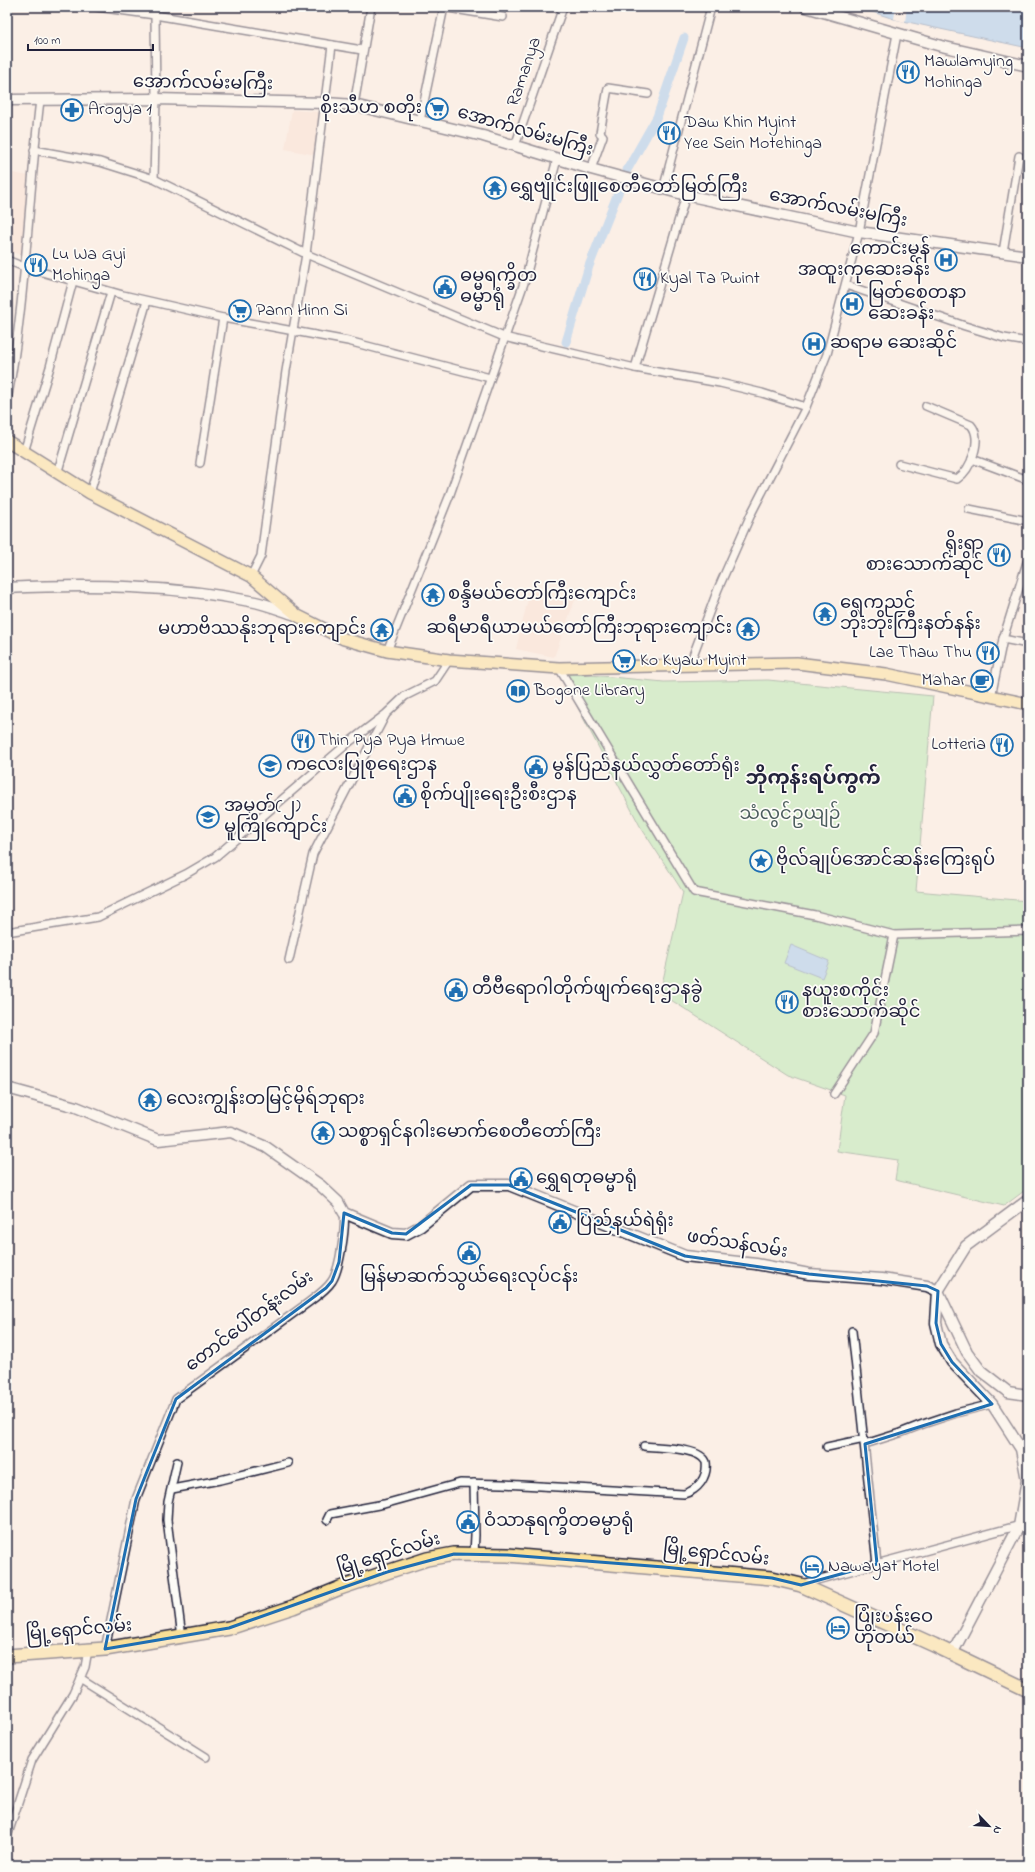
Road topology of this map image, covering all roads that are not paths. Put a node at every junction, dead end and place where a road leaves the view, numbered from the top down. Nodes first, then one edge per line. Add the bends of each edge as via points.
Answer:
1 (97, 7) edge
2 (371, 7) edge
3 (443, 7) edge
4 (563, 7) edge
5 (711, 7) edge
6 (806, 7) edge
7 (155, 15) junction
8 (503, 17) dead end
9 (897, 34) junction
10 (332, 45) junction
11 (362, 50) junction
12 (1028, 66) edge
13 (648, 94) dead end
14 (156, 99) junction
15 (7, 100) edge
16 (40, 100) junction
17 (326, 102) junction
18 (354, 105) junction
19 (420, 121) junction
20 (515, 146) junction
21 (34, 150) junction
22 (1019, 156) dead end
23 (557, 159) junction
24 (591, 169) junction
25 (154, 179) junction
26 (663, 190) junction
27 (686, 195) junction
28 (860, 232) junction
29 (1003, 252) junction
30 (306, 254) junction
31 (1028, 256) edge
32 (7, 260) edge
33 (24, 267) junction
34 (73, 281) junction
35 (846, 285) junction
36 (111, 292) junction
37 (147, 301) junction
38 (223, 318) junction
39 (293, 330) junction
40 (504, 337) junction
41 (1028, 342) edge
42 (635, 368) junction
43 (490, 378) junction
44 (7, 401) edge
45 (926, 406) dead end
46 (806, 407) junction
47 (7, 441) edge
48 (24, 452) junction
49 (972, 459) junction
50 (200, 463) dead end
51 (899, 464) dead end
52 (57, 474) junction
53 (1028, 480) edge
54 (90, 493) junction
55 (970, 509) dead end
56 (1028, 522) edge
57 (1028, 559) edge
58 (251, 576) junction
59 (7, 588) edge
60 (298, 616) junction
61 (1004, 639) junction
62 (1028, 644) edge
63 (387, 651) junction
64 (449, 660) junction
65 (689, 666) junction
66 (559, 668) junction
67 (991, 697) junction
68 (1028, 704) edge
69 (386, 714) junction
70 (1028, 931) edge
71 (7, 932) edge
72 (894, 935) junction
73 (289, 960) dead end
74 (7, 1088) edge
75 (834, 1094) dead end
76 (1028, 1200) edge
77 (344, 1213) junction
78 (938, 1290) junction
79 (852, 1331) dead end
80 (1028, 1395) edge
81 (992, 1404) junction
82 (865, 1441) junction
83 (644, 1446) dead end
84 (827, 1447) dead end
85 (177, 1462) dead end
86 (288, 1463) dead end
87 (474, 1483) junction
88 (172, 1489) junction
89 (327, 1520) dead end
90 (1023, 1525) edge
91 (474, 1554) junction
92 (877, 1564) junction
93 (801, 1585) junction
94 (182, 1637) junction
95 (88, 1650) junction
96 (104, 1650) junction
97 (952, 1654) junction
98 (7, 1656) edge
99 (80, 1678) junction
100 (1028, 1690) edge
101 (206, 1757) dead end
102 (7, 1837) edge

1 - 7 street
2 - 11 street
3 - 8 street
3 - 19 street
4 - 20 street, Ramanya
5 - 26 street
6 - 9 main road
7 - 10 street
7 - 14 street
9 - 12 main road
9 - 28 street
10 - 11 street
10 - 17 street
11 - 18 street
13 - 24 street via 608,88 600,133 603,136
14 - 16 main road, အောက်လမ်းမကြီး
14 - 17 main road, အောက်လမ်းမကြီး
14 - 25 street
15 - 16 main road, အောက်လမ်းမကြီး
16 - 21 street
17 - 18 main road, အောက်လမ်းမကြီး
17 - 30 street
18 - 19 main road, အောက်လမ်းမကြီး
19 - 20 main road, အောက်လမ်းမကြီး
20 - 23 main road, အောက်လမ်းမကြီး
21 - 25 street via 100,162
21 - 33 street
22 - 29 street
23 - 24 main road, အောက်လမ်းမကြီး
23 - 40 street via 525,280
24 - 26 main road, အောက်လမ်းမကြီး
25 - 30 street
26 - 27 main road, အောက်လမ်းမကြီး
27 - 28 main road, အောက်လမ်းမကြီး
27 - 42 street
28 - 29 main road, အောက်လမ်းမကြီး
28 - 35 street
29 - 31 main road, အောက်လမ်းမကြီး
30 - 39 street
30 - 40 street
32 - 33 street
33 - 34 street
33 - 44 street
34 - 36 street
34 - 48 street
35 - 41 street via 965,326 1004,338
35 - 46 street via 827,354
36 - 37 street
36 - 52 street
37 - 38 street
37 - 54 street
38 - 39 street
38 - 50 street
39 - 43 street via 348,341
39 - 58 street via 261,556
40 - 42 street
40 - 43 street
42 - 46 street via 720,383
43 - 63 street via 449,496
45 - 49 street via 972,425 976,430 976,445
46 - 65 street via 752,512 718,589
47 - 48 main road
48 - 52 main road
49 - 51 street via 962,476 957,479
49 - 53 street
52 - 54 main road
54 - 58 main road
55 - 56 street
57 - 61 street
58 - 60 main road
59 - 60 main road via 80,585 156,588 256,602
60 - 63 main road via 344,639
61 - 62 street
61 - 67 street
63 - 64 main road
64 - 66 main road
64 - 69 street via 435,681 405,696
65 - 66 main road
65 - 67 main road via 797,663 886,674
66 - 72 street via 694,892
67 - 68 main road
69 - 71 street via 209,861 98,917
69 - 73 street via 313,854
70 - 72 street
72 - 75 street via 874,1033
74 - 77 main road via 76,1107 158,1140 231,1132 266,1147 320,1185 338,1202
76 - 78 main road via 966,1246
77 - 78 main road, ဖတ်သန်လမ်း via 392,1233 406,1234 421,1226 471,1185 509,1185 685,1256 756,1264 809,1274 882,1279
77 - 96 street, တောင်ပေါ်တန်းလမ်း via 339,1262 332,1281 326,1288 176,1399 136,1499
78 - 80 main road via 967,1352 981,1371 1008,1392
78 - 81 main road via 936,1323 941,1344 952,1362
79 - 82 street
81 - 82 street via 956,1413 900,1433
81 - 90 main road via 1021,1449 1027,1480
82 - 84 street
82 - 92 street
83 - 87 street via 683,1450 701,1455 706,1462 705,1475 695,1489 684,1494
85 - 88 street
86 - 88 street
87 - 89 street via 460,1483 384,1504 330,1514
87 - 91 street
88 - 94 street via 167,1520
90 - 92 street
90 - 97 main road
91 - 93 highway, မြို့ရှောင်လမ်း via 672,1568 772,1578
91 - 94 highway, မြို့ရှောင်လမ်း via 454,1554 427,1559 229,1628
92 - 93 street
93 - 97 highway, မြို့ရှောင်လမ်း
94 - 96 highway, မြို့ရှောင်လမ်း
95 - 96 highway, မြို့ရှောင်လမ်း
95 - 98 highway, မြို့ရှောင်လမ်း
95 - 99 street
97 - 100 highway, မြို့ရှောင်လမ်း
99 - 101 street
99 - 102 street via 73,1694 32,1760

